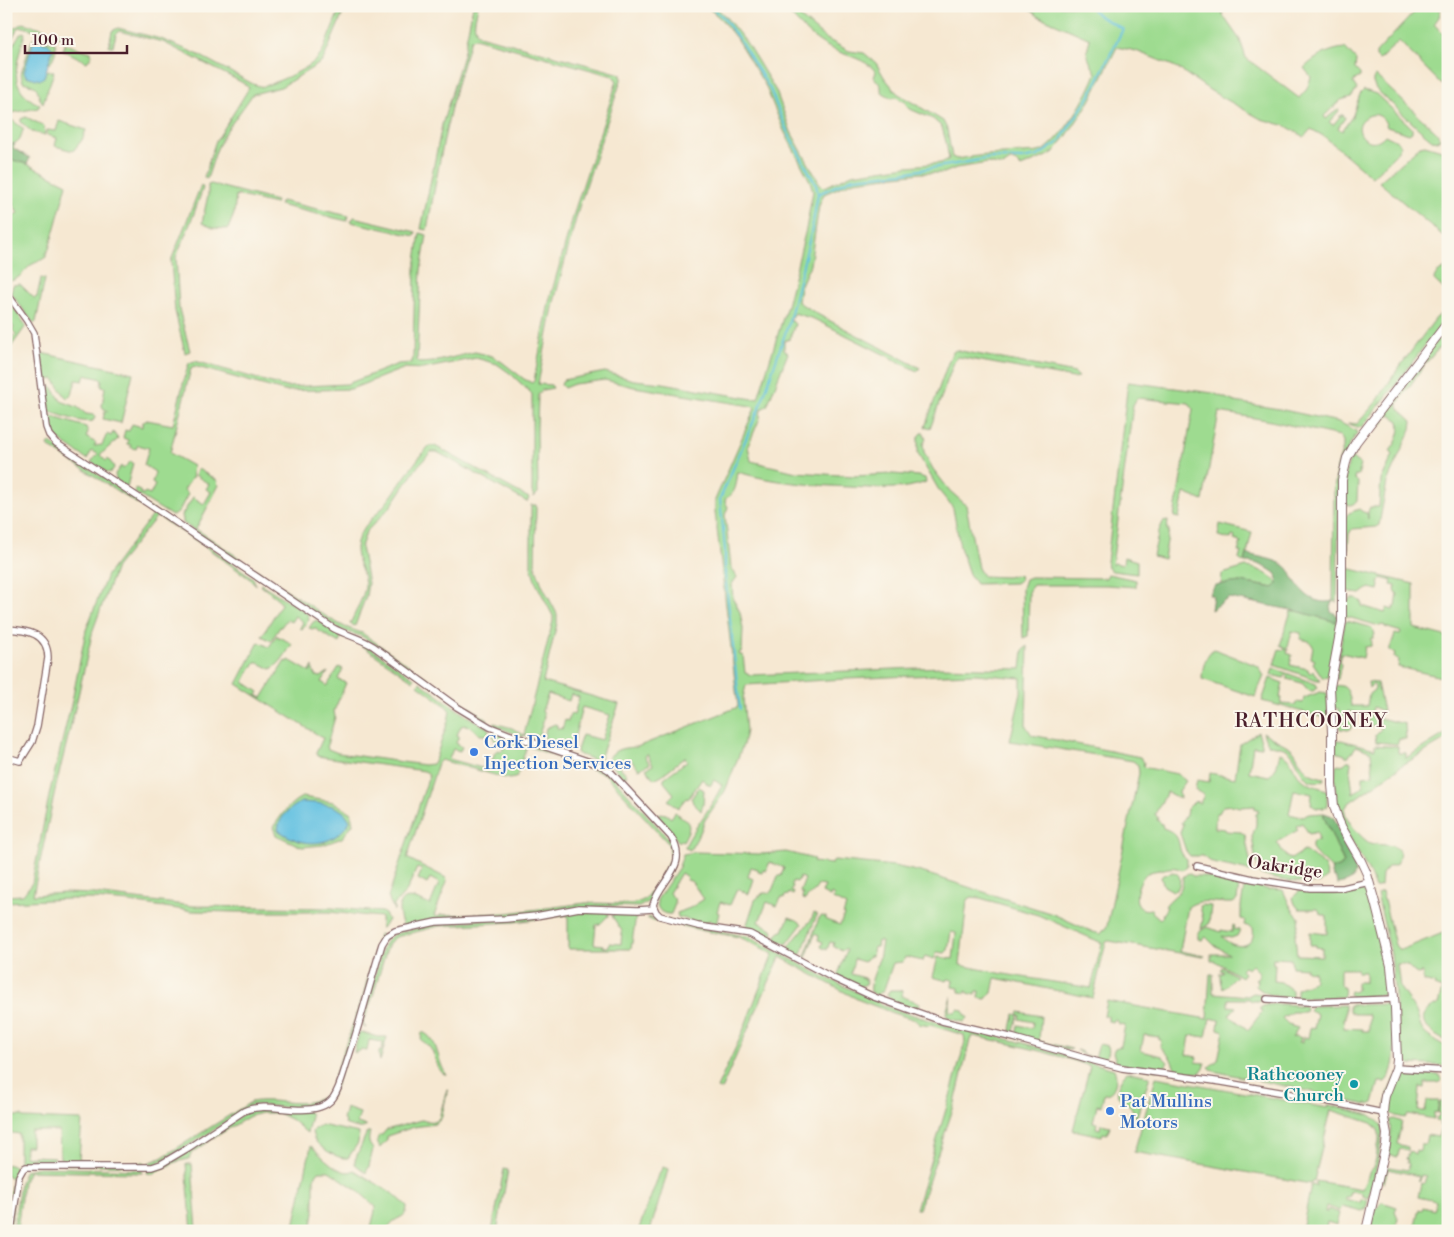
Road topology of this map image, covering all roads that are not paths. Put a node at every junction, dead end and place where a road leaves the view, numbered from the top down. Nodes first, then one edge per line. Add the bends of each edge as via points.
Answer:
1 (6, 292) edge
2 (1448, 322) edge
3 (6, 629) edge
4 (6, 756) edge
5 (1197, 866) dead end
6 (1369, 882) junction
7 (653, 909) junction
8 (1267, 999) dead end
9 (1394, 999) junction
10 (1396, 1068) junction
11 (1448, 1071) edge
12 (1383, 1113) junction
13 (11, 1231) edge
14 (1366, 1231) edge

1 - 7 street via 34,333 46,427 56,443 333,628 373,646 471,715 500,731 609,770 671,837 676,847 677,859 654,900
2 - 6 street via 1356,442 1347,458 1342,480 1342,622 1330,687 1332,785 1338,819
3 - 4 street via 32,633 48,648 32,742 20,761
5 - 6 street, Oakridge via 1310,888 1343,888
6 - 9 street via 1389,956
7 - 12 street via 660,916 689,924 750,934 864,993 942,1022 1122,1068 1222,1082
7 - 13 street via 579,908 506,919 436,922 391,933 382,944 338,1087 326,1105 314,1109 252,1108 152,1167 26,1166 19,1176
8 - 9 street via 1308,1002
9 - 10 street
10 - 11 street
10 - 12 street via 1385,1096
12 - 14 street via 1386,1145

